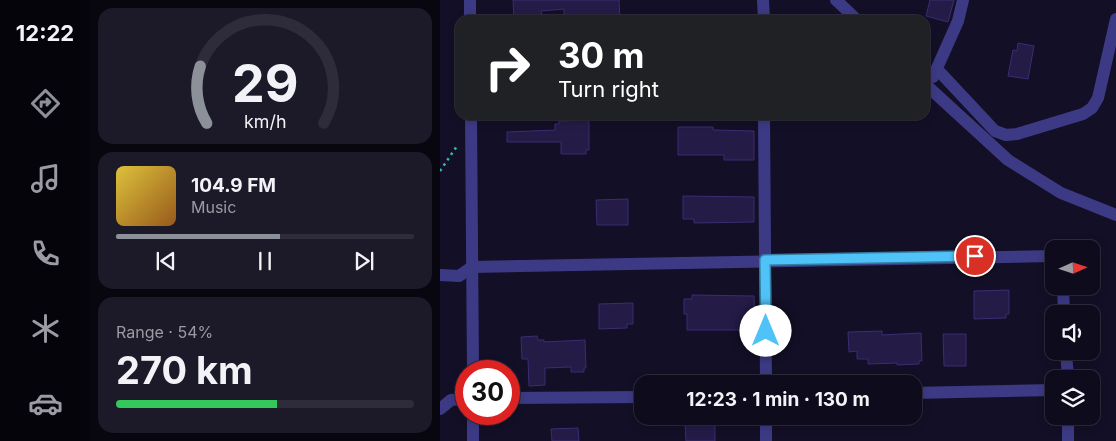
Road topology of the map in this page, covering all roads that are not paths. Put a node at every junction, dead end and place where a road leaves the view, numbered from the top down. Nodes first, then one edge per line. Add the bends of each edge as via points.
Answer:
1 (470, 0) edge
2 (763, 0) edge
3 (836, 0) edge
4 (963, 0) edge
5 (470, 15) edge
6 (764, 15) edge
7 (852, 15) edge
8 (1116, 19) edge
9 (937, 69) junction
10 (930, 80) edge
11 (930, 88) edge
12 (471, 120) edge
13 (764, 120) edge
14 (1116, 215) edge
15 (1045, 256) edge
16 (765, 260) junction
17 (472, 267) junction
18 (440, 275) edge
19 (473, 360) edge
20 (766, 375) edge
21 (1045, 390) edge
22 (922, 393) edge
23 (634, 397) edge
24 (520, 398) edge
25 (455, 400) edge
26 (440, 410) edge
27 (473, 425) edge
28 (766, 425) edge
29 (1068, 425) edge
30 (473, 441) edge
31 (766, 441) edge
32 (1068, 441) edge

1 - 5 street
2 - 6 street
3 - 7 street
4 - 9 street via 958,21
8 - 9 street via 1098,98 1092,108 1083,114 1016,134 995,131
9 - 10 street
11 - 14 street via 1008,160 1061,193
12 - 17 street
13 - 16 street
15 - 16 street
16 - 17 street
16 - 20 street
17 - 18 street via 459,276
17 - 19 street
21 - 22 street
23 - 24 street
25 - 26 street
27 - 30 street
28 - 31 street
29 - 32 street

